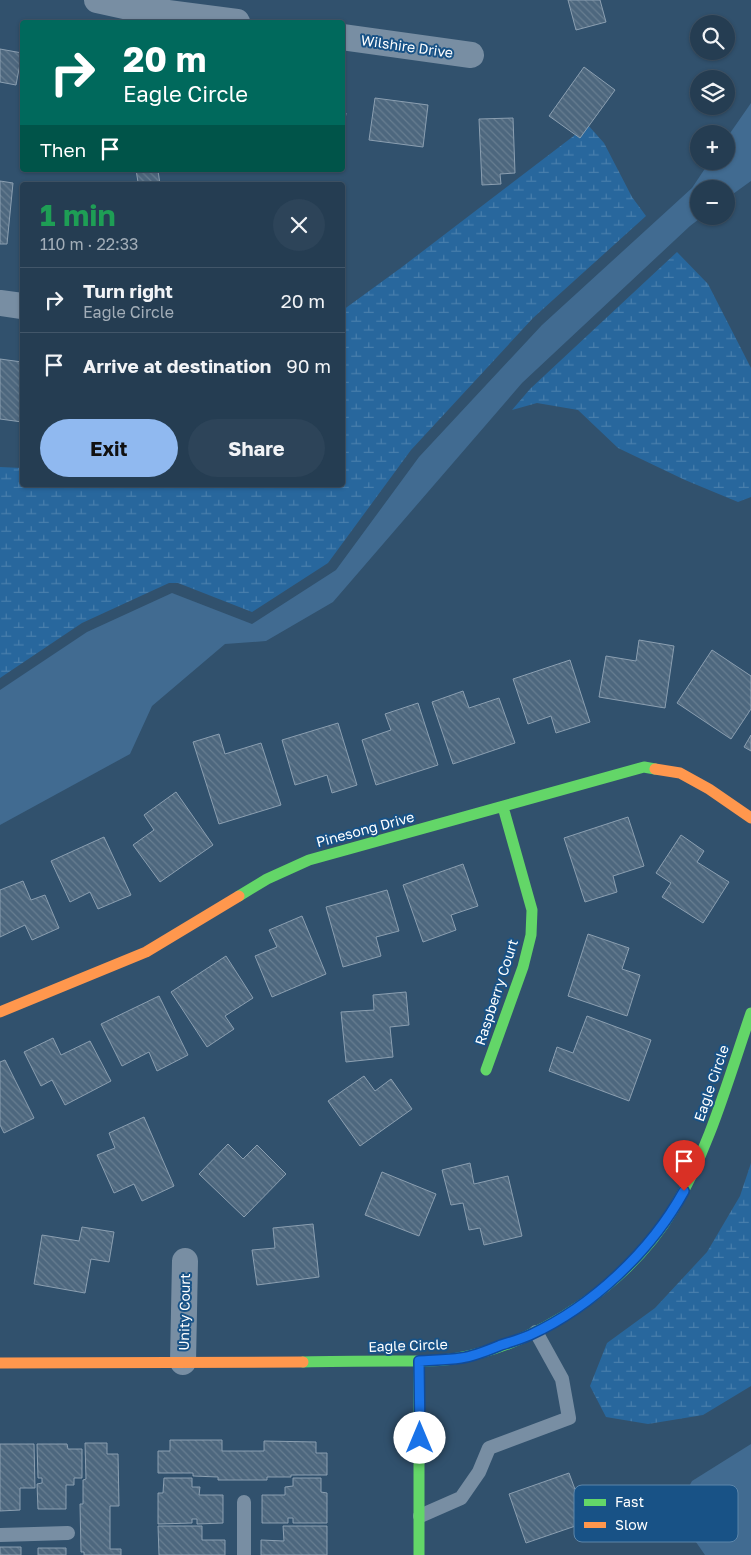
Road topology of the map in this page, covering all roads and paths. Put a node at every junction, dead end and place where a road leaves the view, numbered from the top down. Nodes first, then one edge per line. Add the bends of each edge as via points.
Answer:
1 (97, 0) edge
2 (222, 20) edge
3 (345, 37) edge
4 (471, 55) dead end
5 (0, 303) edge
6 (20, 306) edge
7 (504, 807) junction
8 (751, 818) edge
9 (0, 1012) edge
10 (751, 1014) edge
11 (486, 1070) dead end
12 (185, 1261) dead end
13 (536, 1332) junction
14 (419, 1361) junction
15 (183, 1362) junction
16 (0, 1363) edge
17 (244, 1502) dead end
18 (420, 1516) junction
19 (68, 1533) dead end
20 (0, 1535) edge
21 (244, 1555) edge
22 (419, 1555) edge

1 - 2 street
3 - 4 street, Wilshire Drive
5 - 6 street
7 - 8 street, Pinesong Drive via 644,767 680,773 710,789
7 - 9 street, Pinesong Drive via 309,860 267,879 146,952
7 - 11 street, Raspberry Court via 532,910 531,935 523,967
10 - 13 street, Eagle Circle via 712,1128 669,1216 640,1253 608,1284
12 - 15 street, Unity Court
13 - 14 street, Eagle Circle via 463,1358
13 - 18 lane via 562,1379 569,1418 488,1448 479,1472 461,1498
14 - 15 street, Eagle Circle
14 - 18 street
15 - 16 street, Eagle Circle
17 - 21 lane
18 - 22 street
19 - 20 lane

